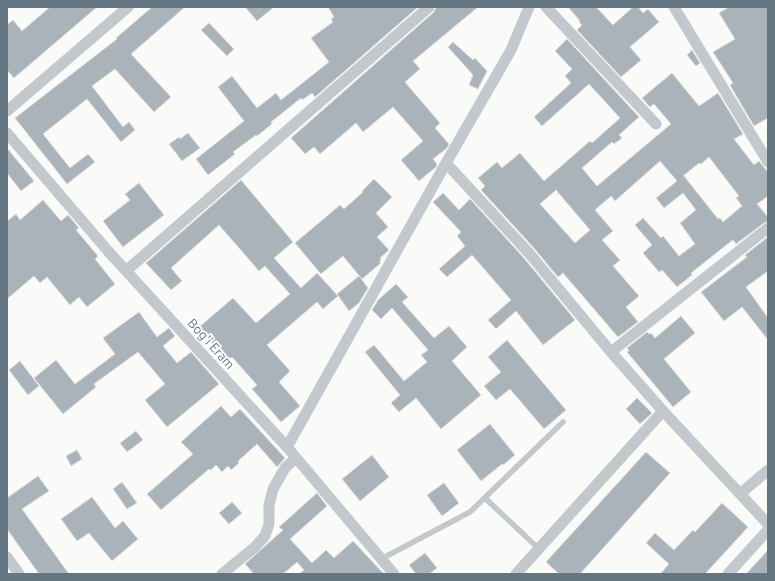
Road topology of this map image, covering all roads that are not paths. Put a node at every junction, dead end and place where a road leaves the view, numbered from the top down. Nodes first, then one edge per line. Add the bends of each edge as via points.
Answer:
1 (128, 7) edge
2 (429, 7) edge
3 (529, 7) edge
4 (546, 7) edge
5 (674, 7) edge
6 (7, 111) edge
7 (656, 124) dead end
8 (7, 133) edge
9 (768, 162) edge
10 (446, 163) junction
11 (768, 228) edge
12 (126, 270) junction
13 (611, 352) junction
14 (663, 411) junction
15 (563, 422) dead end
16 (287, 447) junction
17 (296, 458) junction
18 (768, 470) edge
19 (740, 494) junction
20 (485, 498) junction
21 (768, 524) edge
22 (768, 530) edge
23 (539, 549) junction
24 (7, 557) edge
25 (381, 559) junction
26 (19, 574) edge
27 (222, 574) edge
28 (394, 574) edge
29 (516, 574) edge
30 (728, 574) edge

1 - 6 street
2 - 12 street
3 - 10 street via 511,50
4 - 7 street
5 - 9 street
8 - 12 street, Bog'i Eram
10 - 13 street via 528,252
10 - 16 street
11 - 13 street
12 - 16 street, Bog'i Eram
13 - 14 street
14 - 19 street
14 - 23 street
15 - 20 lane
16 - 17 street, Bog'i Eram
17 - 25 street, Bog'i Eram
17 - 27 street via 285,468 273,489 265,536
18 - 19 street
19 - 21 street
20 - 23 lane
20 - 25 lane via 470,512
22 - 30 street
23 - 29 street
24 - 26 street
25 - 28 street, Bog'i Eram

